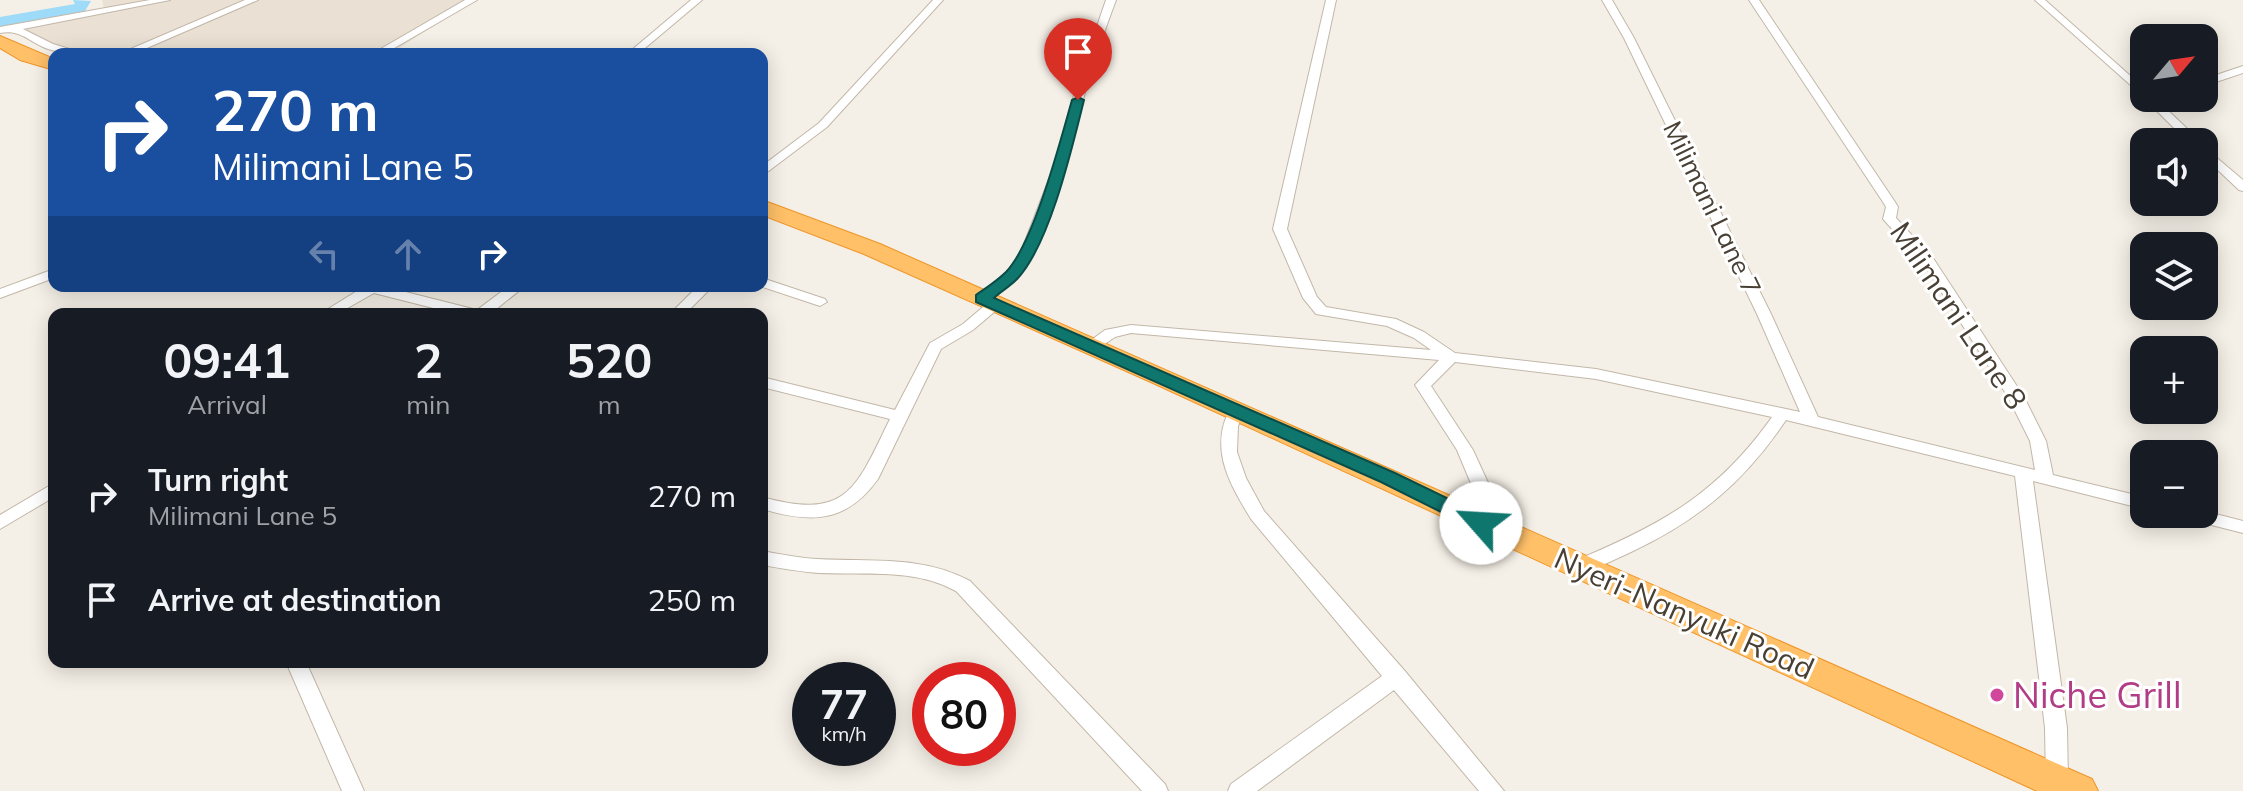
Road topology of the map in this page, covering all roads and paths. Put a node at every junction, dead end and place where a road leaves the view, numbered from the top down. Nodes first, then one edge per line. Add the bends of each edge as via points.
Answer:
1 (165, 0) edge
2 (253, 0) edge
3 (472, 0) edge
4 (697, 0) edge
5 (938, 0) edge
6 (1111, 0) edge
7 (1331, 0) edge
8 (1607, 0) edge
9 (1754, 0) edge
10 (2040, 0) edge
11 (15, 28) junction
12 (0, 30) edge
13 (0, 41) edge
14 (57, 48) edge
15 (138, 48) edge
16 (388, 48) edge
17 (639, 48) edge
18 (48, 63) edge
19 (2243, 69) edge
20 (2218, 78) edge
21 (2130, 79) edge
22 (2165, 112) edge
23 (2181, 128) edge
24 (2218, 164) edge
25 (768, 167) edge
26 (2243, 187) edge
27 (768, 209) edge
28 (48, 275) edge
29 (768, 284) edge
30 (364, 292) edge
31 (392, 292) edge
32 (510, 292) edge
33 (700, 292) edge
34 (0, 294) edge
35 (820, 302) dead end
36 (989, 302) junction
37 (337, 308) edge
38 (452, 308) edge
39 (489, 308) edge
40 (683, 308) edge
41 (1091, 347) junction
42 (1451, 357) junction
43 (768, 384) edge
44 (1236, 413) junction
45 (1782, 414) junction
46 (901, 417) junction
47 (1811, 420) junction
48 (2023, 473) junction
49 (2045, 478) junction
50 (48, 493) edge
51 (2130, 499) edge
52 (768, 504) edge
53 (2218, 521) edge
54 (0, 523) edge
55 (1481, 523) junction
56 (2243, 527) edge
57 (768, 559) edge
58 (1579, 567) junction
59 (299, 668) edge
60 (1397, 676) junction
61 (2068, 786) edge
62 (353, 791) edge
63 (1157, 791) edge
64 (1239, 791) edge
65 (1493, 791) edge

1 - 11 street
2 - 15 street
3 - 16 street
4 - 17 street
5 - 25 street via 823,125
6 - 36 street via 1027,254
7 - 42 street via 1281,235 1321,311 1391,322
8 - 47 street, Milimani Lane 7 via 1764,314
9 - 49 street, Milimani Lane 8 via 1889,202 1889,219 1928,261 1996,363 2038,441
10 - 21 street
11 - 12 street
11 - 14 street
13 - 18 highway
19 - 20 street
22 - 23 street
24 - 26 street
27 - 36 highway, Nyeri-Nanyuki Road
28 - 34 street
29 - 35 street
30 - 37 street
31 - 38 street
32 - 39 street
33 - 40 street
36 - 41 highway, Nyeri-Nanyuki Road
36 - 46 street via 968,327 935,346
41 - 42 street via 1110,333 1131,329
41 - 44 highway, Nyeri-Nanyuki Road
42 - 45 street via 1596,374
42 - 55 street via 1423,385 1465,450 1486,498
43 - 46 street
44 - 55 highway, Nyeri-Nanyuki Road
44 - 60 street via 1226,446 1257,515
45 - 47 street
45 - 58 street via 1738,474 1707,501 1635,544
46 - 52 street via 869,479 842,505 815,515
47 - 48 street
48 - 49 street
48 - 61 street
49 - 51 street
50 - 54 street
53 - 56 street
55 - 58 highway, Nyeri-Nanyuki Road
57 - 63 street via 949,576
58 - 61 highway, Nyeri-Nanyuki Road
59 - 62 street
60 - 64 street
60 - 65 street

